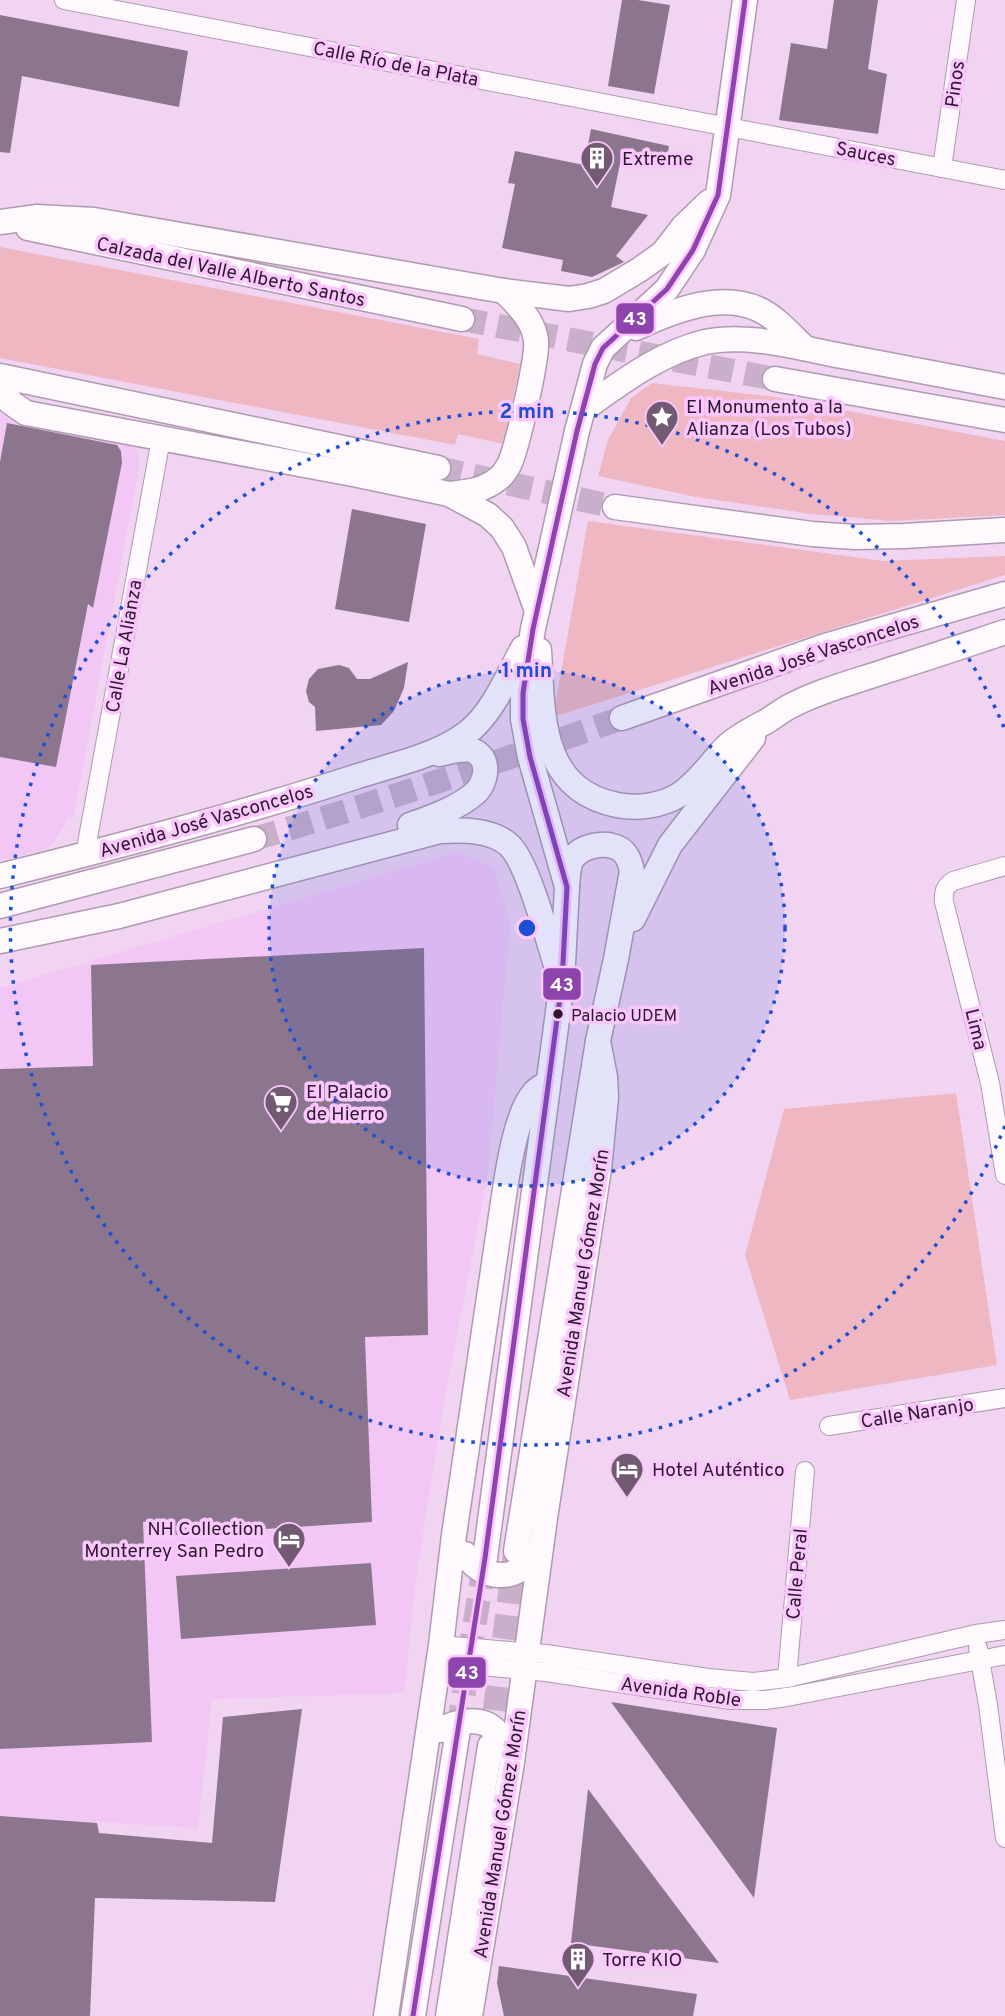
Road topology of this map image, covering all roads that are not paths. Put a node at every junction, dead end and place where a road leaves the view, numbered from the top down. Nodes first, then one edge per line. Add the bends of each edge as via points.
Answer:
1 (64, 0) edge
2 (745, 0) edge
3 (966, 0) edge
4 (727, 126) junction
5 (942, 168) junction
6 (1005, 180) edge
7 (718, 195) junction
8 (0, 222) edge
9 (504, 291) junction
10 (462, 319) tunnel mouth
11 (614, 338) junction
12 (805, 349) junction
13 (0, 377) edge
14 (775, 379) tunnel mouth
15 (1005, 387) edge
16 (584, 409) junction
17 (1005, 420) edge
18 (161, 439) junction
19 (438, 468) tunnel mouth
20 (449, 494) junction
21 (615, 507) tunnel mouth
22 (1005, 530) edge
23 (1005, 594) edge
24 (535, 618) junction
25 (1005, 632) edge
26 (622, 718) tunnel mouth
27 (766, 722) junction
28 (411, 759) junction
29 (254, 839) tunnel mouth
30 (85, 853) junction
31 (325, 860) junction
32 (1005, 866) edge
33 (0, 876) edge
34 (567, 887) junction
35 (0, 906) edge
36 (0, 941) edge
37 (616, 959) junction
38 (562, 982) junction
39 (598, 1041) junction
40 (998, 1081) edge
41 (548, 1083) junction
42 (1005, 1175) edge
43 (1005, 1398) edge
44 (829, 1426) dead end
45 (805, 1471) dead end
46 (454, 1535) junction
47 (541, 1546) junction
48 (516, 1551) tunnel mouth
49 (485, 1558) tunnel mouth
50 (1005, 1630) edge
51 (976, 1634) junction
52 (439, 1654) junction
53 (1005, 1654) edge
54 (980, 1658) junction
55 (526, 1662) junction
56 (787, 1678) junction
57 (458, 1730) tunnel mouth
58 (491, 1746) tunnel mouth
59 (425, 1753) junction
60 (512, 1762) junction
61 (1005, 1838) edge
62 (386, 2016) edge
63 (413, 2016) edge
64 (448, 2016) edge
65 (470, 2016) edge

1 - 4 street, Calle Río de la Plata
2 - 4 main road
3 - 5 street, Pinos
4 - 5 street, Sauces
4 - 7 main road
5 - 6 street, Sauces
7 - 9 main road via 663,253 604,290 569,299
7 - 11 main road via 693,250 667,289
8 - 9 main road via 37,217 94,219
8 - 10 main road, Calzada del Valle Alberto Santos
9 - 20 main road via 525,313 536,339 518,435 501,477 480,490
11 - 12 main road via 671,312 727,304 758,309
11 - 16 main road via 595,365
12 - 15 main road
12 - 16 main road via 768,342 708,342 636,372
13 - 18 main road via 10,402 26,413
13 - 19 main road
14 - 17 main road
16 - 24 main road
18 - 20 main road
18 - 30 street, Calle La Alianza
20 - 24 main road via 502,528 513,547
21 - 22 main road via 855,537
23 - 26 main road, Avenida José Vasconcelos via 825,646
24 - 27 main road via 546,737 573,784 595,798 624,806 661,803 694,783 732,741
24 - 28 main road via 494,704 481,721 450,745
24 - 34 main road via 523,719
25 - 27 main road via 832,689
27 - 37 main road via 670,845
28 - 30 main road, Avenida José Vasconcelos via 200,824
28 - 31 main road via 475,751 484,762 484,783 446,811
29 - 35 main road, Avenida José Vasconcelos
30 - 33 main road, Avenida José Vasconcelos
31 - 36 main road via 119,916
31 - 38 main road via 440,831 464,830 494,837 509,845 521,862
32 - 40 street, Lima via 961,877 943,892
34 - 37 main road via 570,864 580,850 606,846 626,855 632,871
34 - 38 main road
37 - 39 main road
38 - 41 main road
39 - 47 main road, Avenida Manuel Gómez Morín via 605,1077 603,1132
39 - 48 main road, Avenida Manuel Gómez Morín
40 - 42 street, Lima
41 - 46 main road via 528,1100 512,1147
41 - 49 main road
43 - 44 street, Calle Naranjo
45 - 56 street, Calle Peral
46 - 47 main road via 472,1563 490,1574 520,1569
46 - 52 main road
47 - 55 main road, Avenida Manuel Gómez Morín
50 - 51 street, Avenida Roble
51 - 54 street
51 - 56 street, Avenida Roble
52 - 55 street, Avenida Roble
52 - 59 main road
53 - 54 street, Avenida Roble
54 - 55 street, Avenida Roble via 787,1697 751,1700
54 - 61 street
55 - 56 street, Avenida Roble via 546,1654 719,1679
55 - 60 main road, Avenida Manuel Gómez Morín
57 - 63 main road
58 - 64 main road, Avenida Manuel Gómez Morín
59 - 60 main road via 444,1728 480,1722 497,1732
59 - 62 main road
60 - 65 main road, Avenida Manuel Gómez Morín

